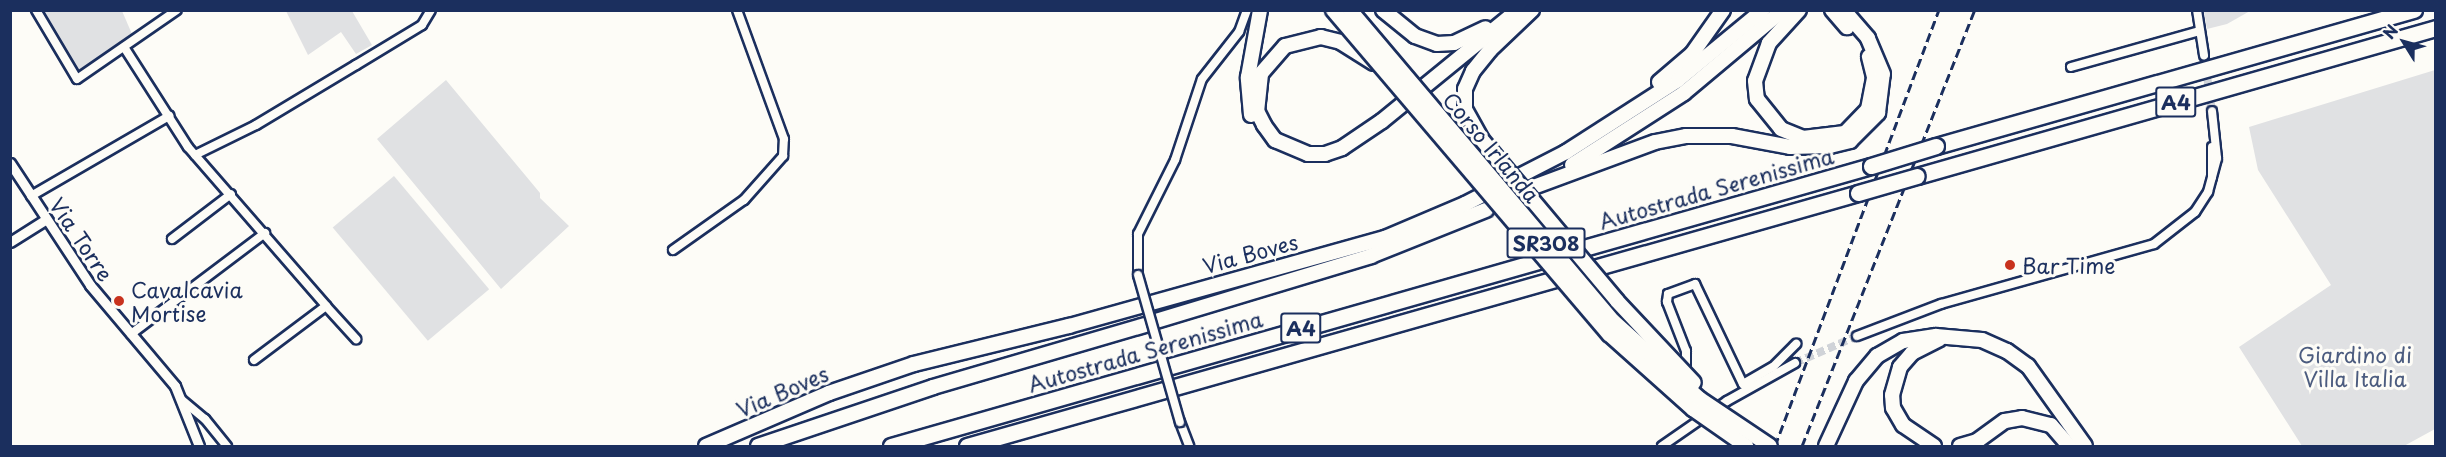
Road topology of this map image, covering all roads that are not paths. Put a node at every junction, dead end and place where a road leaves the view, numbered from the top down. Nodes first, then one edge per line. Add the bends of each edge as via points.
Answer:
1 (36, 10) edge
2 (177, 10) edge
3 (431, 10) edge
4 (737, 10) edge
5 (1247, 10) edge
6 (1260, 10) edge
7 (1333, 10) edge
8 (1350, 10) edge
9 (1383, 10) edge
10 (1509, 10) edge
11 (1518, 10) edge
12 (1531, 10) edge
13 (1723, 10) edge
14 (1763, 10) edge
15 (1783, 10) edge
16 (1799, 10) edge
17 (2197, 10) edge
18 (2414, 10) edge
19 (1840, 13) edge
20 (2436, 28) edge
21 (2200, 31) junction
22 (124, 47) junction
23 (2204, 55) tunnel mouth
24 (2071, 68) dead end
25 (1385, 72) junction
26 (2212, 111) tunnel mouth
27 (169, 116) junction
28 (1261, 128) junction
29 (195, 155) junction
30 (1551, 160) junction
31 (10, 163) edge
32 (231, 194) junction
33 (31, 196) junction
34 (1486, 210) dead end
35 (45, 220) junction
36 (265, 233) junction
37 (172, 239) dead end
38 (10, 242) edge
39 (673, 250) dead end
40 (326, 306) junction
41 (131, 334) junction
42 (1857, 336) tunnel mouth
43 (1945, 337) junction
44 (356, 339) dead end
45 (1796, 344) dead end
46 (254, 360) dead end
47 (1795, 363) tunnel mouth
48 (182, 400) junction
49 (1705, 414) junction
50 (1723, 416) junction
51 (2073, 427) junction
52 (1981, 441) edge
53 (199, 447) edge
54 (227, 447) edge
55 (706, 447) edge
56 (758, 447) edge
57 (891, 447) edge
58 (967, 447) edge
59 (1189, 447) edge
60 (1662, 447) edge
61 (1746, 447) edge
62 (1770, 447) edge
63 (1826, 447) edge
64 (1934, 447) edge
65 (1960, 447) edge
66 (2069, 447) edge
67 (2085, 447) edge
68 (2092, 447) edge

1 - 22 street via 76,79
2 - 22 street
3 - 29 street via 422,25 303,97
4 - 39 street via 784,139 783,156 744,200
5 - 59 street, bridge via 1239,32 1202,79 1175,160 1138,234 1138,275
6 - 28 highway via 1247,98
7 - 25 highway, Corso Irlanda / SR308, bridge
8 - 50 highway, Corso Irlanda / SR308, bridge via 1613,321
9 - 10 highway via 1415,36 1437,44 1454,43 1489,27
11 - 28 highway via 1382,121 1342,148 1308,154 1275,140
12 - 28 highway via 1350,152 1328,161 1309,162 1271,147
12 - 50 highway, bridge via 1473,71 1465,89 1465,109 1482,140 1617,301
13 - 30 highway via 1692,54 1673,73
14 - 30 highway, Via Boves via 1678,80
15 - 19 highway via 1726,60 1646,119 1528,189 1655,142 1686,136 1732,136 1790,147 1850,141 1878,113 1883,74 1868,38
16 - 19 highway via 1769,43 1755,81 1757,99 1765,114 1781,129 1803,138 1845,132 1868,109 1873,93 1871,59
17 - 21 street
18 - 57 highway, Autostrada Serenissima / A4, bridge
20 - 58 highway, Autostrada Serenissima / A4, bridge
21 - 23 street
21 - 24 street
22 - 27 street
25 - 28 highway via 1341,42 1321,37 1285,46 1261,74 1257,111
25 - 61 highway, Corso Irlanda / SR308, bridge via 1609,334 1693,409
26 - 42 street via 2212,182 2195,212 2154,244 1948,302
27 - 29 street
27 - 33 street
29 - 32 street
30 - 55 highway, Via Boves via 1466,204 1385,238 1069,326 914,364 829,393
31 - 33 street, Via Torre
32 - 36 street
32 - 37 street
33 - 35 street, Via Torre
34 - 56 highway, Via Boves via 1371,256 933,387
35 - 38 street
35 - 41 street, Via Torre via 90,285
36 - 40 street
36 - 41 street
40 - 44 street
40 - 46 street
41 - 48 street, Via Torre via 175,386
43 - 51 highway via 1982,340 2007,351 2028,366
43 - 63 highway via 1903,341 1877,356 1857,381
43 - 64 highway via 1912,353 1900,367 1893,394 1893,408 1903,425
45 - 49 street via 1773,367 1743,384 1700,287 1695,284 1668,294 1667,302 1686,351 1690,398
47 - 49 street
48 - 53 street
48 - 54 street via 205,419
49 - 60 street
50 - 62 highway, Corso Irlanda / SR308, bridge
51 - 67 highway
51 - 68 highway
52 - 65 highway
52 - 66 highway via 2005,421 2036,419 2050,425

